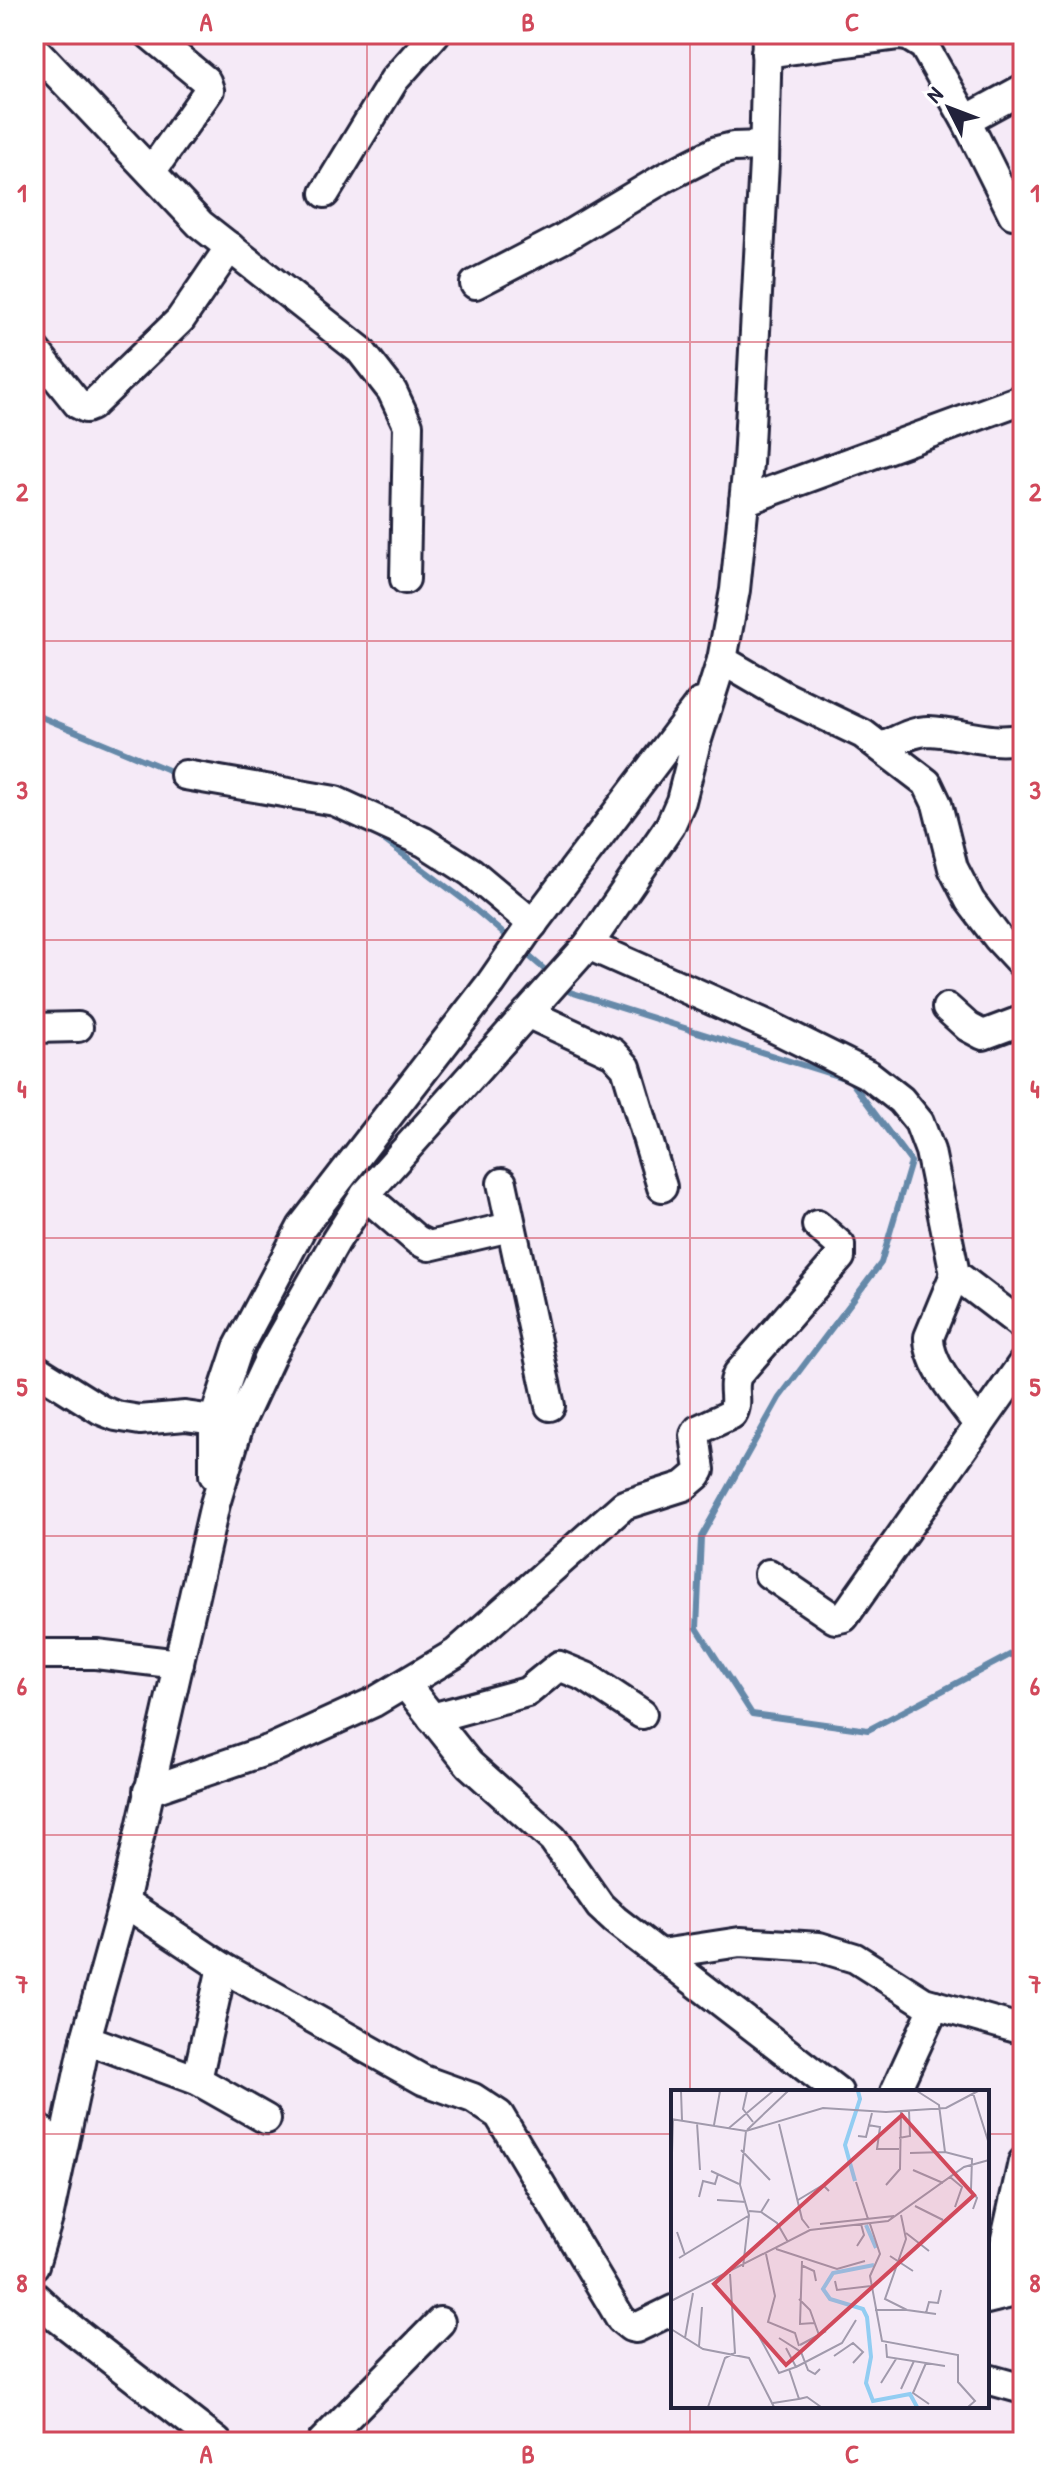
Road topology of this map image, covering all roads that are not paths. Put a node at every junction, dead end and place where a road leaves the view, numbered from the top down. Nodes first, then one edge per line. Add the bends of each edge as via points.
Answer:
1 (149, 34) edge
2 (435, 34) edge
3 (767, 43) edge
4 (34, 49) edge
5 (1023, 89) edge
6 (966, 120) junction
7 (764, 146) junction
8 (151, 172) junction
9 (325, 193) dead end
10 (1013, 214) dead end
11 (230, 247) junction
12 (475, 284) dead end
13 (34, 349) edge
14 (1023, 399) edge
15 (744, 501) junction
16 (405, 579) dead end
17 (722, 660) junction
18 (712, 686) junction
19 (1023, 738) edge
20 (882, 747) junction
21 (185, 775) dead end
22 (529, 929) junction
23 (588, 945) junction
24 (1023, 965) edge
25 (534, 1005) junction
26 (947, 1008) dead end
27 (1023, 1020) edge
28 (78, 1027) dead end
29 (34, 1028) edge
30 (502, 1183) dead end
31 (662, 1187) dead end
32 (365, 1195) junction
33 (817, 1225) dead end
34 (510, 1227) junction
35 (955, 1274) junction
36 (1023, 1326) edge
37 (1023, 1363) edge
38 (34, 1368) edge
39 (550, 1406) dead end
40 (214, 1420) junction
41 (979, 1426) junction
42 (215, 1504) junction
43 (769, 1574) dead end
44 (34, 1654) edge
45 (179, 1664) junction
46 (406, 1685) junction
47 (642, 1714) dead end
48 (432, 1718) junction
49 (148, 1791) junction
50 (124, 1902) junction
51 (661, 1954) junction
52 (222, 1967) junction
53 (935, 2005) junction
54 (1023, 2030) edge
55 (86, 2039) junction
56 (197, 2080) junction
57 (835, 2090) edge
58 (896, 2090) edge
59 (266, 2119) dead end
60 (34, 2125) edge
61 (62, 2149) junction
62 (1023, 2162) edge
63 (995, 2252) edge
64 (34, 2265) edge
65 (1023, 2290) edge
66 (34, 2296) edge
67 (990, 2298) edge
68 (671, 2311) edge
69 (440, 2322) dead end
70 (989, 2380) edge
71 (1023, 2389) edge
72 (217, 2442) edge
73 (322, 2442) edge

1 - 8 street via 206,81 209,90
2 - 9 street via 394,80
3 - 6 street via 908,36 924,46
3 - 7 street
4 - 8 street
5 - 6 street
6 - 10 street
7 - 12 street via 717,151
7 - 15 street
8 - 11 street
11 - 13 street via 180,320 91,406 78,404
11 - 16 street via 360,350 392,391 408,425
14 - 15 street
15 - 17 street
17 - 18 street
17 - 20 street
18 - 22 street
18 - 23 street via 677,811
19 - 20 street via 1004,742 925,732
20 - 24 street via 927,783 953,868 970,901
21 - 22 street via 335,801 424,842 471,872
22 - 40 street via 302,1227 238,1348
23 - 25 street
23 - 35 street via 869,1075 901,1100 919,1122 930,1151
25 - 31 street via 613,1053 626,1067
25 - 32 street
26 - 27 street via 983,1035
28 - 29 street
30 - 34 street
32 - 34 street via 429,1246
32 - 42 street via 272,1353 239,1424
33 - 46 street via 840,1245 840,1257 738,1374 732,1414 698,1430 697,1475 684,1486 624,1505 456,1653
34 - 39 street
35 - 36 street
35 - 41 street via 929,1345 936,1364
37 - 41 street
38 - 40 street via 116,1416
40 - 42 street
41 - 43 street via 844,1617 835,1619
42 - 45 street
44 - 45 street via 96,1654
45 - 49 street
46 - 48 street
46 - 49 street via 271,1749
47 - 48 street via 559,1666 527,1692
48 - 51 street via 478,1773 553,1839 600,1906
49 - 50 street
50 - 52 street
50 - 55 street
51 - 53 street via 740,1942 819,1947 855,1958
51 - 57 street
52 - 56 street
52 - 68 street via 423,2080 490,2107 621,2319 636,2328
53 - 54 street
53 - 58 street
55 - 56 street
55 - 61 street
56 - 59 street
60 - 61 street
61 - 64 street
62 - 63 street
63 - 67 street
65 - 67 street
66 - 72 street
69 - 73 street
70 - 71 street

